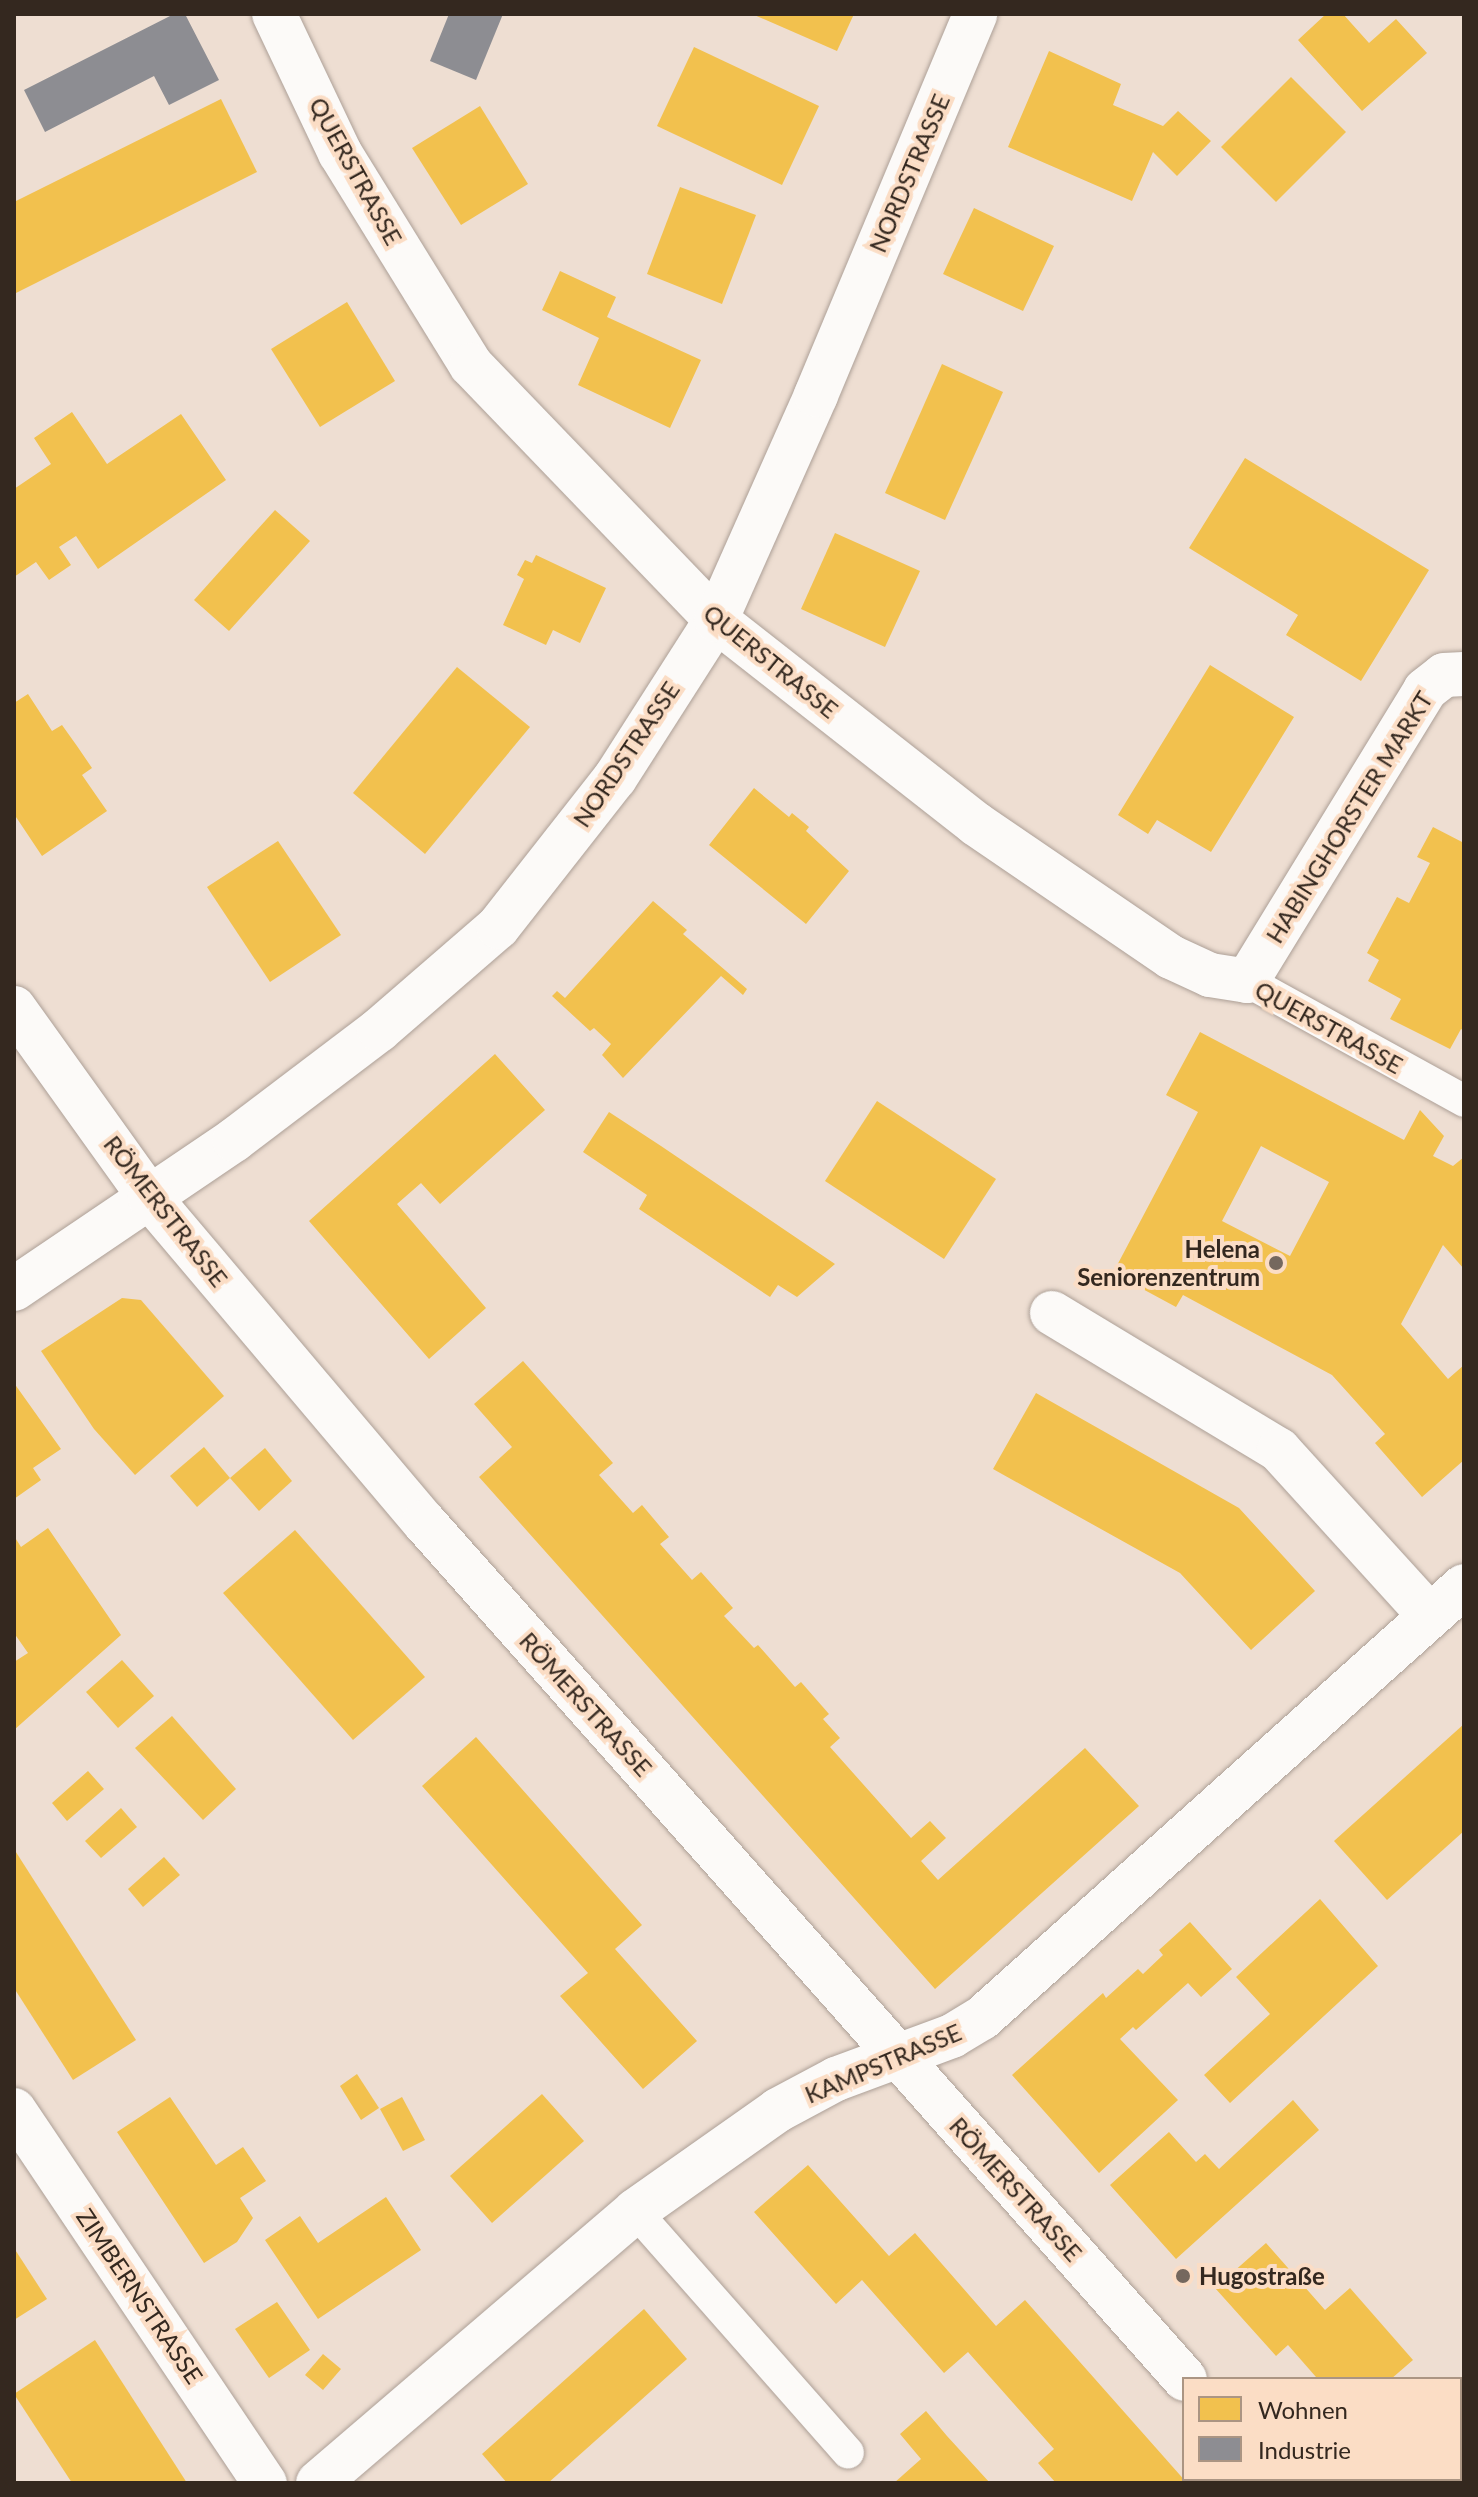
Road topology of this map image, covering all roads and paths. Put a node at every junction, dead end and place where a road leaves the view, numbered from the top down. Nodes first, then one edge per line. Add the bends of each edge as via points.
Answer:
1 (274, 14) edge
2 (975, 14) edge
3 (716, 620) junction
4 (1464, 674) edge
5 (1247, 981) junction
6 (14, 1008) edge
7 (1464, 1101) edge
8 (150, 1198) junction
9 (14, 1289) edge
10 (1052, 1313) dead end
11 (1464, 1586) edge
12 (1430, 1616) junction
13 (897, 2055) junction
14 (14, 2110) edge
15 (635, 2211) junction
16 (1183, 2377) edge
17 (848, 2453) dead end
18 (265, 2483) edge
19 (318, 2483) edge

1 - 3 street, QUERSTRASSE via 340,153 471,365
2 - 3 street, NORDSTRASSE
3 - 5 street, QUERSTRASSE via 976,824 1158,948 1210,975
3 - 8 street, NORDSTRASSE via 615,778 498,927 379,1030
4 - 5 street, HABINGHORSTER MARKT via 1444,675 1425,690
5 - 7 lane, QUERSTRASSE
6 - 8 street, RÖMERSTRASSE
8 - 9 street, NORDSTRASSE
8 - 13 street, RÖMERSTRASSE via 434,1534
10 - 12 street via 1279,1450
11 - 12 street, KAMPSTRASSE
12 - 13 street, KAMPSTRASSE via 982,2018 952,2036
13 - 15 street, KAMPSTRASSE via 778,2110
13 - 16 street, RÖMERSTRASSE
14 - 18 street, ZIMBERNSTRASSE
15 - 17 lane
15 - 19 street, KAMPSTRASSE

